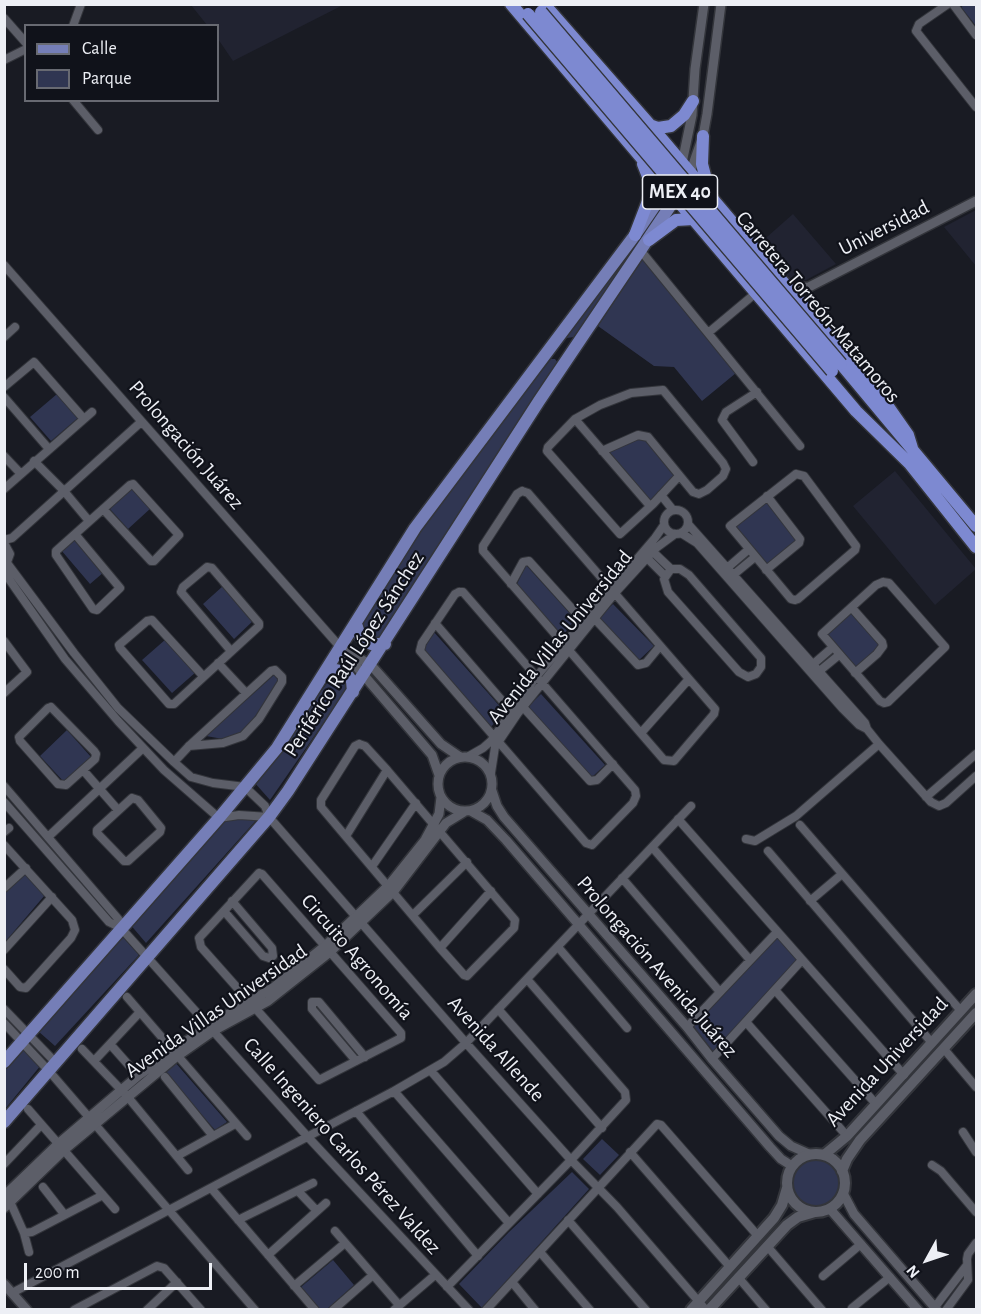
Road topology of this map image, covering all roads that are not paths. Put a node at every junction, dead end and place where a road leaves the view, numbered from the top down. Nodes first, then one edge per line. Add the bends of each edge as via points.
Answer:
1 (81, 4) edge
2 (511, 4) edge
3 (704, 4) edge
4 (721, 4) edge
5 (948, 4) edge
6 (953, 4) edge
7 (533, 8) edge
8 (4, 18) edge
9 (75, 24) edge
10 (976, 35) edge
11 (24, 41) edge
12 (24, 50) edge
13 (4, 60) edge
14 (693, 101) junction
15 (75, 102) edge
16 (976, 107) edge
17 (650, 125) junction
18 (98, 130) dead end
19 (703, 136) junction
20 (638, 155) junction
21 (682, 163) junction
22 (690, 173) junction
23 (672, 193) junction
24 (711, 197) junction
25 (976, 201) edge
26 (694, 219) junction
27 (635, 235) junction
28 (648, 240) junction
29 (641, 251) junction
30 (4, 265) edge
31 (809, 287) junction
32 (788, 288) junction
33 (757, 292) junction
34 (802, 305) junction
35 (15, 327) dead end
36 (708, 333) junction
37 (6, 334) edge
38 (552, 343) junction
39 (571, 355) junction
40 (837, 368) junction
41 (4, 387) edge
42 (757, 392) junction
43 (4, 397) edge
44 (92, 412) dead end
45 (84, 419) junction
46 (575, 419) junction
47 (141, 422) junction
48 (800, 446) dead end
49 (912, 448) junction
50 (49, 449) junction
51 (602, 451) junction
52 (4, 456) edge
53 (34, 461) junction
54 (753, 462) dead end
55 (910, 464) junction
56 (21, 474) junction
57 (679, 476) junction
58 (4, 489) edge
59 (64, 491) junction
60 (661, 495) junction
61 (766, 496) junction
62 (652, 505) junction
63 (103, 509) junction
64 (673, 510) junction
65 (89, 521) junction
66 (664, 521) junction
67 (688, 524) junction
68 (976, 526) edge
69 (75, 534) junction
70 (678, 534) junction
71 (7, 543) edge
72 (976, 547) edge
73 (748, 550) junction
74 (647, 552) junction
75 (755, 557) junction
76 (6, 565) edge
77 (671, 569) junction
78 (725, 570) junction
79 (766, 570) junction
80 (4, 572) edge
81 (665, 576) junction
82 (731, 577) junction
83 (511, 584) junction
84 (613, 591) junction
85 (852, 608) junction
86 (594, 618) junction
87 (582, 621) junction
88 (435, 623) junction
89 (356, 624) junction
90 (4, 641) edge
91 (385, 644) junction
92 (660, 646) junction
93 (566, 647) junction
94 (833, 647) junction
95 (341, 648) junction
96 (231, 651) junction
97 (839, 654) junction
98 (218, 663) junction
99 (810, 667) junction
100 (367, 671) junction
101 (326, 672) junction
102 (855, 673) junction
103 (817, 674) junction
104 (203, 676) junction
105 (536, 677) junction
106 (689, 680) junction
107 (542, 684) junction
108 (353, 692) junction
109 (4, 693) edge
110 (246, 693) junction
111 (523, 707) junction
112 (115, 711) junction
113 (511, 711) junction
114 (641, 733) junction
115 (496, 739) junction
116 (879, 744) junction
117 (189, 746) junction
118 (143, 748) junction
119 (976, 754) edge
120 (465, 757) junction
121 (174, 762) junction
122 (613, 764) junction
123 (82, 770) junction
124 (387, 770) junction
125 (491, 773) junction
126 (440, 775) junction
127 (976, 776) edge
128 (191, 777) junction
129 (4, 786) edge
130 (183, 787) junction
131 (245, 787) junction
132 (99, 789) junction
133 (492, 791) junction
134 (441, 796) junction
135 (926, 797) junction
136 (4, 802) edge
137 (416, 803) junction
138 (691, 806) dead end
139 (118, 810) junction
140 (467, 811) junction
141 (269, 817) junction
142 (219, 818) junction
143 (678, 819) junction
144 (800, 825) dead end
145 (437, 828) junction
146 (346, 836) junction
147 (48, 837) junction
148 (746, 839) dead end
149 (4, 844) edge
150 (652, 847) junction
151 (768, 851) dead end
152 (467, 862) junction
153 (372, 866) junction
154 (26, 868) junction
155 (842, 874) junction
156 (622, 878) junction
157 (4, 888) edge
158 (391, 888) junction
159 (491, 891) junction
160 (52, 897) junction
161 (232, 901) junction
162 (810, 901) junction
163 (224, 911) junction
164 (588, 914) junction
165 (414, 915) junction
166 (359, 920) junction
167 (578, 925) junction
168 (121, 928) junction
169 (777, 932) junction
170 (558, 947) junction
171 (440, 948) junction
172 (327, 949) junction
173 (4, 950) edge
174 (147, 957) junction
175 (750, 960) junction
176 (802, 960) junction
177 (4, 969) edge
178 (527, 979) junction
179 (774, 990) junction
180 (720, 992) junction
181 (976, 994) edge
182 (127, 997) dead end
183 (252, 1006) junction
184 (4, 1009) edge
185 (498, 1009) junction
186 (961, 1011) junction
187 (139, 1013) junction
188 (976, 1013) edge
189 (746, 1022) junction
190 (4, 1023) edge
191 (687, 1027) junction
192 (627, 1028) dead end
193 (211, 1029) junction
194 (24, 1039) junction
195 (466, 1043) junction
196 (932, 1043) junction
197 (110, 1044) junction
198 (82, 1049) dead end
199 (944, 1049) junction
200 (174, 1054) junction
201 (365, 1057) junction
202 (712, 1059) junction
203 (94, 1061) junction
204 (356, 1061) junction
205 (4, 1062) edge
206 (52, 1067) junction
207 (133, 1070) dead end
208 (431, 1071) junction
209 (904, 1075) junction
210 (165, 1077) dead end
211 (976, 1087) edge
212 (394, 1091) junction
213 (124, 1093) junction
214 (876, 1104) junction
215 (28, 1109) dead end
216 (356, 1111) junction
217 (92, 1120) junction
218 (4, 1122) edge
219 (235, 1124) junction
220 (41, 1125) junction
221 (602, 1128) junction
222 (963, 1132) dead end
223 (213, 1136) junction
224 (307, 1136) junction
225 (847, 1136) junction
226 (247, 1137) dead end
227 (61, 1147) junction
228 (630, 1152) junction
229 (976, 1152) edge
230 (809, 1154) junction
231 (824, 1155) junction
232 (177, 1156) junction
233 (571, 1160) junction
234 (4, 1164) edge
235 (932, 1165) dead end
236 (792, 1166) junction
237 (188, 1170) dead end
238 (842, 1171) junction
239 (313, 1183) dead end
240 (43, 1187) dead end
241 (598, 1187) junction
242 (211, 1188) junction
243 (787, 1188) junction
244 (298, 1191) junction
245 (843, 1193) junction
246 (538, 1194) junction
247 (103, 1195) junction
248 (6, 1198) edge
249 (326, 1203) dead end
250 (115, 1209) dead end
251 (830, 1209) junction
252 (170, 1210) junction
253 (317, 1211) junction
254 (814, 1212) junction
255 (976, 1212) edge
256 (64, 1214) junction
257 (238, 1220) junction
258 (568, 1220) junction
259 (510, 1223) junction
260 (335, 1232) dead end
261 (24, 1233) junction
262 (758, 1236) junction
263 (345, 1243) junction
264 (976, 1243) edge
265 (861, 1244) junction
266 (767, 1246) junction
267 (29, 1252) dead end
268 (540, 1252) junction
269 (268, 1255) junction
270 (478, 1256) junction
271 (967, 1265) junction
272 (730, 1267) junction
273 (373, 1275) junction
274 (435, 1275) junction
275 (823, 1276) dead end
276 (738, 1277) junction
277 (890, 1277) junction
278 (177, 1282) junction
279 (512, 1282) junction
280 (4, 1284) edge
281 (294, 1286) junction
282 (447, 1287) junction
283 (12, 1293) junction
284 (86, 1307) edge
285 (397, 1307) edge
286 (701, 1307) edge
287 (252, 1308) edge
288 (852, 1308) edge
289 (936, 1308) edge
290 (917, 1309) edge
291 (27, 1310) edge
292 (74, 1310) edge
293 (147, 1310) edge
294 (201, 1310) edge
295 (315, 1310) edge
296 (333, 1310) edge
297 (469, 1310) edge
298 (486, 1310) edge
299 (535, 1310) edge
300 (590, 1310) edge
301 (646, 1310) edge
302 (766, 1310) edge
303 (822, 1310) edge
304 (946, 1310) edge

1 - 9 street
2 - 20 highway
3 - 14 street
4 - 19 street
5 - 16 street via 921,22 916,31
6 - 10 street
7 - 17 highway
7 - 40 highway, Carretera Torreón-Matamoros / MEX 40, bridge
8 - 11 street
12 - 13 street
14 - 17 highway via 671,126
14 - 21 street
15 - 18 street
17 - 20 highway via 655,143 649,151
17 - 21 highway
19 - 22 street
19 - 24 highway via 702,164
20 - 23 highway
20 - 27 highway via 650,189 649,202
21 - 22 highway
21 - 23 main road, Periférico Raúl López Sánchez
22 - 23 main road, Periférico Raúl López Sánchez
22 - 24 highway
23 - 26 highway
23 - 27 main road, Periférico Raúl López Sánchez
23 - 28 main road, Periférico Raúl López Sánchez
24 - 26 highway via 697,204
24 - 32 highway
25 - 31 street, Universidad
26 - 28 highway via 672,223
26 - 33 highway
27 - 38 main road, Periférico Raúl López Sánchez
28 - 29 main road, Periférico Raúl López Sánchez
29 - 36 street
29 - 39 main road, Periférico Raúl López Sánchez
30 - 47 street, Prolongación Juárez
31 - 32 street, Universidad
31 - 34 street
32 - 34 highway
33 - 36 street
33 - 55 highway via 856,411
34 - 49 highway via 898,418
35 - 37 street
36 - 42 street
38 - 39 main road
38 - 89 main road, Periférico Raúl López Sánchez via 415,528
39 - 91 main road, Periférico Raúl López Sánchez
40 - 49 highway, Carretera Torreón-Matamoros / MEX 40
40 - 55 highway, MEX 40
41 - 45 street via 34,362
42 - 48 street
42 - 54 street via 726,412 722,420
43 - 50 street
44 - 45 street
45 - 50 street
46 - 51 street
46 - 57 street via 614,398 663,390 726,469 723,476 699,494
46 - 62 street via 548,447 548,454 618,533
47 - 59 street
47 - 95 street, Prolongación Juárez
49 - 68 highway, Carretera Torreón-Matamoros / MEX 40
50 - 53 street
51 - 57 street via 644,436
51 - 62 street
52 - 56 street
53 - 56 street
53 - 59 street
55 - 72 highway, MEX 40
56 - 58 street
57 - 60 street
59 - 65 street
59 - 71 street
60 - 62 street
60 - 64 street
61 - 73 street via 730,525
61 - 79 street via 800,539
61 - 79 street via 801,474 856,546 795,600
62 - 66 street
63 - 63 street via 133,484 179,535 154,561
63 - 65 street
64 - 66 street
64 - 67 street via 686,515
65 - 69 street
66 - 70 street via 666,530
66 - 74 street, Avenida Villas Universidad
67 - 70 street
67 - 78 street
69 - 69 street via 119,585 120,590 95,610 55,553
70 - 74 street, Avenida Villas Universidad
70 - 78 street via 697,543
71 - 76 street
73 - 75 street
73 - 78 street
74 - 77 street
74 - 81 street
74 - 84 street, Avenida Villas Universidad
75 - 79 street
75 - 82 street
76 - 112 street
77 - 81 street
77 - 81 street via 689,575 747,641 762,661 759,671 748,677 739,672 668,592
78 - 82 street
80 - 112 street via 65,659
82 - 99 street
83 - 84 street via 485,554 483,546 522,491 528,493
83 - 87 street via 523,562 529,561
83 - 93 street
84 - 86 street, Avenida Villas Universidad
84 - 87 street, Avenida Villas Universidad
84 - 92 street
85 - 94 street via 823,633
85 - 102 street via 883,646
85 - 102 street via 876,585 889,583 945,647 885,703
86 - 92 street via 638,664 646,663
86 - 93 street, Avenida Villas Universidad
87 - 93 street, Avenida Villas Universidad
88 - 105 street via 455,594 463,592
88 - 113 street
88 - 115 street via 420,651
89 - 91 main road via 365,641
89 - 95 main road, Periférico Raúl López Sánchez
90 - 109 street via 27,672
91 - 100 main road, Periférico Raúl López Sánchez
92 - 106 street
93 - 105 street, Avenida Villas Universidad
93 - 107 street, Avenida Villas Universidad
93 - 114 street
94 - 97 street
94 - 99 street
95 - 100 street
95 - 101 main road, Periférico Raúl López Sánchez
96 - 96 street via 260,623 207,567 183,587 182,594
96 - 98 street
97 - 102 street
97 - 103 street
98 - 104 street
98 - 110 street
99 - 103 street
100 - 108 main road, Periférico Raúl López Sánchez
100 - 120 street via 441,744
100 - 126 street via 432,755
101 - 108 main road via 346,673
101 - 131 main road, Periférico Raúl López Sánchez via 277,748
103 - 116 street via 865,723
104 - 104 street via 172,705 119,645 152,620
105 - 107 street
105 - 113 street, Avenida Villas Universidad
106 - 114 street
106 - 114 street via 715,712 674,761 664,760
107 - 111 street, Avenida Villas Universidad
107 - 122 street
108 - 141 main road, Periférico Raúl López Sánchez
110 - 117 street
110 - 117 street via 273,670 283,680 259,719 243,736 224,743
111 - 115 street, Avenida Villas Universidad
111 - 122 street via 590,781 597,780
112 - 118 street
112 - 121 street
113 - 115 street, Avenida Villas Universidad
115 - 120 street, Avenida Villas Universidad
115 - 122 street via 590,845 635,800 635,790
115 - 125 street, Avenida Villas Universidad
116 - 135 street
116 - 148 street via 796,816 755,841
117 - 121 street
118 - 130 street
118 - 132 street
119 - 135 street
120 - 125 street via 482,762
120 - 126 street via 447,763
121 - 128 street
123 - 123 street via 66,785 58,784 20,741 20,734 51,707 94,751 95,759
123 - 132 street
124 - 137 street
124 - 146 street
124 - 146 street via 364,746 357,745 321,800 321,807
125 - 133 street
126 - 134 street
127 - 135 street via 942,805 934,805
128 - 130 street
128 - 131 street
129 - 147 street, Calle Ingeniero Carlos Pérez Valdez
130 - 142 street
131 - 141 street, Avenida Allende via 265,806
131 - 142 main road, Periférico Raúl López Sánchez
132 - 139 street
132 - 147 street
133 - 140 street via 486,802
133 - 164 street, Prolongación Avenida Juárez via 504,817
134 - 140 street via 449,806
134 - 145 street, Avenida Villas Universidad
136 - 168 street via 109,922
137 - 145 street
137 - 153 street
138 - 143 street
139 - 139 street via 135,798 161,828 128,861 121,859 96,830
140 - 145 street, Avenida Villas Universidad
140 - 167 street, Prolongación Avenida Juárez via 492,824
141 - 142 street
141 - 166 street, Avenida Allende
141 - 174 main road, Periférico Raúl López Sánchez
142 - 168 main road, Periférico Raúl López Sánchez
143 - 150 street
143 - 169 street
144 - 155 street
145 - 152 street
145 - 158 street, Avenida Villas Universidad
146 - 153 street
147 - 168 street, Calle Ingeniero Carlos Pérez Valdez via 120,921
149 - 154 street
150 - 156 street
150 - 175 street
151 - 162 street
152 - 159 street
152 - 165 street
153 - 158 street
154 - 157 street
154 - 160 street
155 - 162 street
155 - 186 street
156 - 164 street
156 - 180 street
158 - 165 street
158 - 166 street, Avenida Villas Universidad
159 - 171 street
159 - 171 street via 515,920 514,928 467,976
160 - 173 street
160 - 177 street via 72,920 75,930 71,938 26,988 20,987
161 - 163 street, Circuito Agronomía
161 - 163 street via 274,953 269,958 263,956
161 - 172 street, Circuito Agronomía via 261,873
162 - 196 street
163 - 183 street, Circuito Agronomía via 199,943
164 - 167 street
164 - 191 street, Prolongación Avenida Juárez
165 - 171 street
166 - 172 street, Avenida Villas Universidad
166 - 195 street, Avenida Allende
167 - 170 street
167 - 236 street, Prolongación Avenida Juárez via 781,1159
168 - 174 street, Calle Ingeniero Carlos Pérez Valdez
168 - 194 main road, Periférico Raúl López Sánchez
169 - 175 street
169 - 176 street
170 - 178 street
170 - 192 street
172 - 183 street, Avenida Villas Universidad
172 - 201 street, Circuito Agronomía via 401,1033 399,1040
174 - 193 street, Calle Ingeniero Carlos Pérez Valdez
174 - 206 main road, Periférico Raúl López Sánchez
175 - 180 street
176 - 179 street
176 - 209 street
178 - 185 street
178 - 221 street via 625,1092 624,1104
179 - 189 street
179 - 214 street
180 - 191 street
181 - 186 main road, Avenida Universidad
182 - 187 street
183 - 193 street, Avenida Villas Universidad
183 - 204 street, Circuito Agronomía via 319,1080
184 - 194 street
185 - 195 street
185 - 221 street
186 - 196 main road, Avenida Universidad
187 - 197 street
187 - 200 street
188 - 199 main road, Avenida Universidad
189 - 202 street
189 - 225 street
190 - 194 street
191 - 202 street, Prolongación Avenida Juárez
193 - 200 street, Avenida Villas Universidad
193 - 224 street, Calle Ingeniero Carlos Pérez Valdez
194 - 205 main road, Periférico Raúl López Sánchez
194 - 206 street
195 - 208 street
195 - 233 street, Avenida Allende
196 - 209 main road, Avenida Universidad
197 - 203 street
197 - 207 street
198 - 203 street
199 - 211 street
199 - 238 main road, Avenida Universidad via 860,1140
200 - 213 street, Avenida Villas Universidad
200 - 219 street
201 - 204 street, Circuito Agronomía
201 - 204 street via 319,1002 312,1002 312,1009
202 - 230 street, Prolongación Avenida Juárez via 779,1136
203 - 213 street
206 - 217 street
206 - 218 main road, Periférico Raúl López Sánchez
208 - 212 street
208 - 246 street
209 - 214 main road, Avenida Universidad
210 - 223 street
212 - 216 street
212 - 259 street
213 - 217 street, Avenida Villas Universidad
213 - 232 street
214 - 225 main road, Avenida Universidad
215 - 220 street
216 - 224 street
216 - 270 street
217 - 227 street, Avenida Villas Universidad
217 - 252 street
219 - 223 street
219 - 226 street
220 - 227 street
220 - 234 street
221 - 233 street
222 - 229 street
223 - 232 street
224 - 242 street
224 - 274 street, Calle Ingeniero Carlos Pérez Valdez
225 - 231 main road, Avenida Universidad
227 - 247 street
227 - 248 street, Avenida Villas Universidad
228 - 241 street
228 - 262 street via 657,1124 662,1125
228 - 272 street
230 - 231 main road
230 - 236 main road
231 - 238 main road
232 - 237 street
233 - 241 street, Avenida Allende
233 - 246 street
235 - 255 street
236 - 243 main road
238 - 245 main road
239 - 244 street
240 - 256 street
241 - 258 street
241 - 286 street, Avenida Allende
242 - 252 street
242 - 257 street
243 - 254 main road via 797,1203
243 - 262 main road via 779,1211
244 - 253 street
244 - 257 street
245 - 251 main road
245 - 289 street via 854,1214
246 - 259 street
247 - 250 street
247 - 256 street
248 - 261 street
249 - 253 street
251 - 254 main road
251 - 265 street
252 - 283 street
252 - 287 street
253 - 269 street
254 - 266 main road via 792,1221
256 - 261 street
257 - 269 street
258 - 268 street
258 - 301 street
259 - 270 street
260 - 263 street
261 - 267 street
262 - 272 main road
263 - 273 street
263 - 281 street
264 - 271 street via 968,1254
265 - 275 street
265 - 277 street
266 - 276 main road
266 - 303 street
268 - 279 street
268 - 300 street
269 - 281 street
270 - 282 street
271 - 289 street
271 - 304 street via 968,1280
272 - 286 main road
273 - 285 street
273 - 296 street
274 - 282 street, Calle Ingeniero Carlos Pérez Valdez
274 - 285 street
276 - 286 main road
276 - 302 street
277 - 288 street
277 - 290 street
278 - 284 street via 157,1266
278 - 293 street
278 - 294 street
279 - 298 street
279 - 299 street
280 - 283 street
281 - 295 street
282 - 297 street, Calle Ingeniero Carlos Pérez Valdez
283 - 291 street
284 - 292 street

